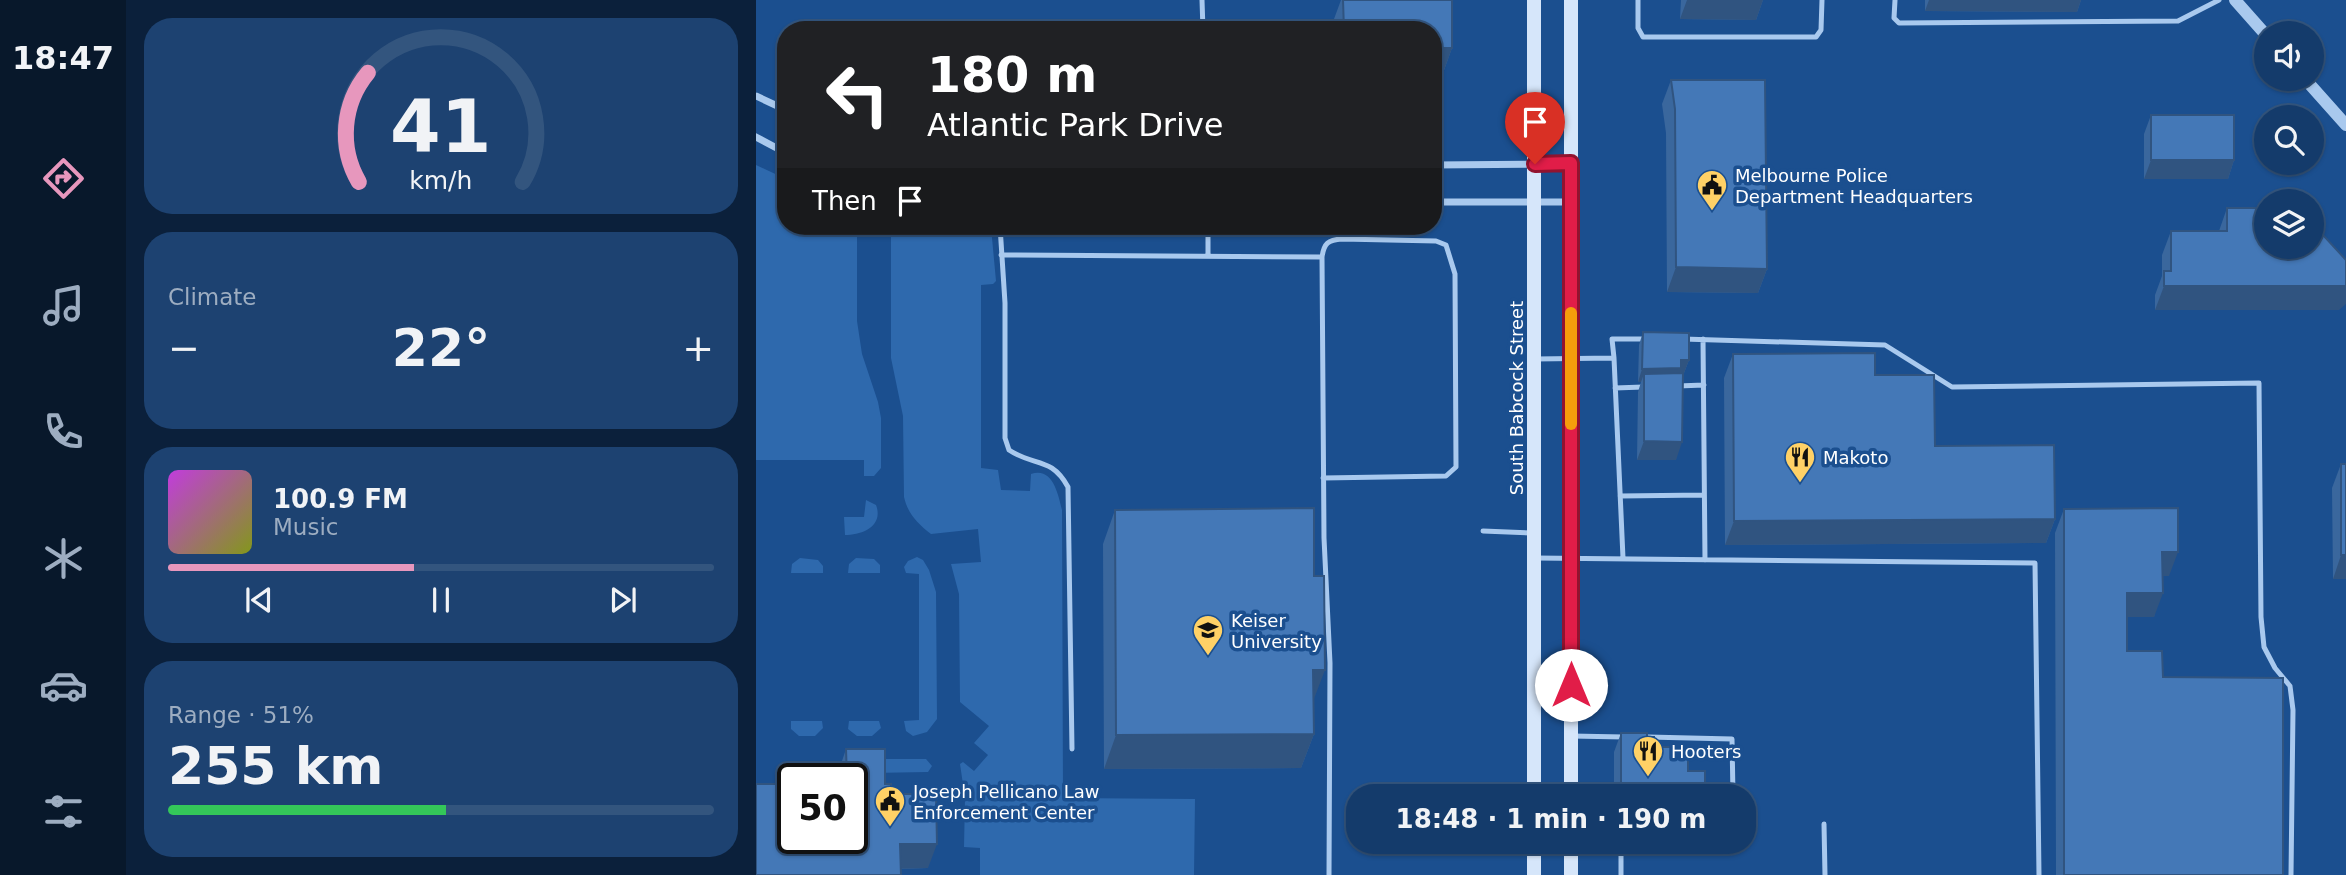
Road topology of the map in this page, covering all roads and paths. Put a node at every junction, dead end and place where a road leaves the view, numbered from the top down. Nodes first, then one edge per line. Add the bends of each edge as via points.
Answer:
1 (1202, 0) edge
2 (1534, 0) edge
3 (1571, 0) edge
4 (1638, 0) edge
5 (1822, 0) edge
6 (1895, 0) edge
7 (2219, 0) edge
8 (2235, 0) edge
9 (1203, 21) edge
10 (2254, 21) edge
11 (2316, 91) edge
12 (756, 96) edge
13 (777, 106) edge
14 (2346, 125) edge
15 (756, 137) edge
16 (777, 148) edge
17 (1571, 163) junction
18 (1535, 164) junction
19 (1442, 165) edge
20 (1535, 201) junction
21 (1442, 202) edge
22 (1571, 202) junction
23 (1000, 235) edge
24 (1208, 235) edge
25 (1001, 255) junction
26 (1208, 256) junction
27 (1322, 257) junction
28 (1651, 339) edge
29 (1677, 339) edge
30 (1703, 339) junction
31 (1571, 358) junction
32 (1614, 358) junction
33 (1535, 359) junction
34 (1666, 386) edge
35 (1704, 386) junction
36 (1653, 387) edge
37 (1615, 388) junction
38 (1323, 478) junction
39 (1704, 495) junction
40 (1620, 496) junction
41 (1483, 531) dead end
42 (1535, 533) junction
43 (1535, 558) junction
44 (1571, 558) junction
45 (1623, 558) junction
46 (1705, 560) junction
47 (1571, 736) junction
48 (1632, 737) edge
49 (1644, 737) edge
50 (1072, 749) dead end
51 (1534, 784) edge
52 (1571, 784) edge
53 (1733, 784) edge
54 (1824, 824) dead end
55 (1534, 854) edge
56 (1572, 854) edge
57 (1621, 854) edge
58 (1329, 875) edge
59 (1534, 875) edge
60 (1572, 875) edge
61 (1621, 875) edge
62 (1825, 875) edge
63 (2039, 875) edge
64 (2291, 875) edge

1 - 9 lane
2 - 18 main road, South Babcock Street
3 - 17 main road
4 - 5 lane via 1637,28 1643,37 1816,37 1821,30
6 - 7 lane via 1894,18 1899,23 2178,21
8 - 10 street
11 - 14 street
12 - 13 street
15 - 16 street
17 - 18 street
17 - 22 main road
18 - 19 street
18 - 20 main road, South Babcock Street
20 - 21 street
20 - 22 street
20 - 33 main road, South Babcock Street
22 - 31 main road
23 - 25 lane
24 - 26 lane
25 - 26 lane
25 - 50 lane via 1005,438 1009,450 1060,472 1068,487
26 - 27 lane
27 - 38 lane
27 - 38 lane via 1323,246 1330,240 1436,240 1446,245 1455,288 1456,467 1446,476
28 - 32 lane via 1612,339
29 - 30 lane
30 - 35 lane
30 - 64 lane via 1885,345 1952,387 2259,383 2261,617 2264,647 2290,686 2293,710
31 - 32 lane
31 - 33 lane
31 - 44 main road
32 - 37 lane
33 - 42 main road, South Babcock Street
34 - 35 lane
35 - 39 lane
36 - 37 lane
37 - 40 lane
38 - 58 lane via 1330,663
39 - 40 lane
39 - 46 lane
40 - 45 lane
41 - 42 lane
42 - 43 main road, South Babcock Street
43 - 44 lane
43 - 51 main road, South Babcock Street
44 - 45 lane
44 - 47 main road
45 - 46 lane
46 - 63 lane via 2035,563
47 - 48 lane
47 - 52 main road
49 - 53 lane via 1732,739
54 - 62 lane
55 - 59 main road
56 - 60 main road
57 - 61 lane

